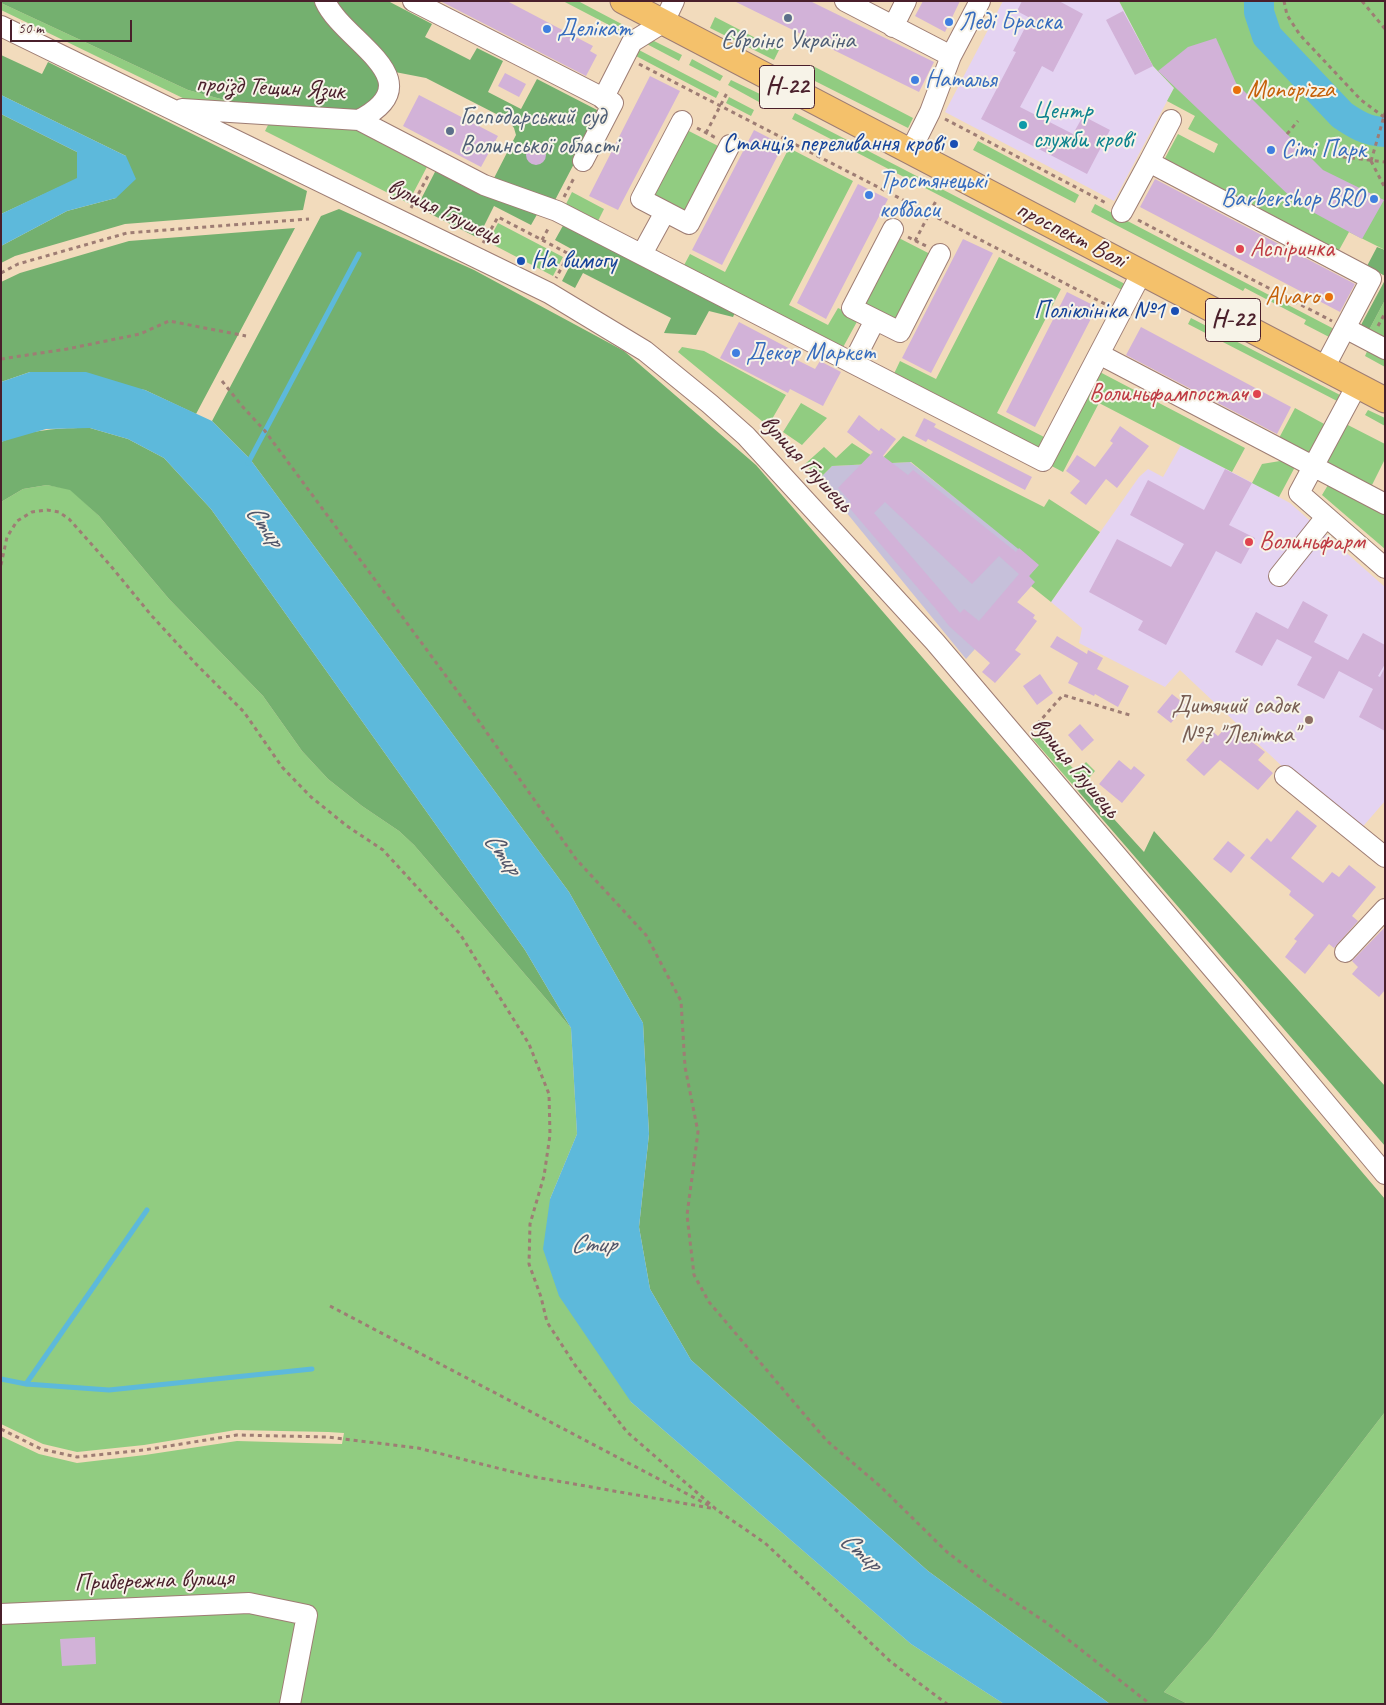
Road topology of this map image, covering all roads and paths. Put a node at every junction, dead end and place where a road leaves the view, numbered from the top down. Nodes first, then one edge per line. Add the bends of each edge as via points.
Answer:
1 (325, 1) edge
2 (413, 1) edge
3 (624, 1) edge
4 (845, 1) edge
5 (906, 1) edge
6 (980, 1) edge
7 (1284, 1) edge
8 (1362, 1) edge
9 (669, 12) edge
10 (1, 26) edge
11 (893, 27) junction
12 (1385, 29) edge
13 (951, 56) junction
14 (624, 57) junction
15 (728, 92) dead end
16 (602, 99) junction
17 (721, 106) junction
18 (172, 109) junction
19 (930, 112) junction
20 (1384, 115) edge
21 (358, 120) junction
22 (1171, 120) dead end
23 (682, 121) dead end
24 (1298, 121) dead end
25 (706, 133) dead end
26 (1287, 134) dead end
27 (730, 145) dead end
28 (910, 152) junction
29 (1335, 156) dead end
30 (436, 160) junction
31 (583, 161) dead end
32 (1371, 161) junction
33 (1149, 162) junction
34 (1385, 162) edge
35 (1385, 188) edge
36 (937, 199) dead end
37 (665, 212) junction
38 (1122, 212) junction
39 (930, 213) junction
40 (309, 218) dead end
41 (404, 222) junction
42 (893, 229) dead end
43 (915, 241) dead end
44 (642, 254) junction
45 (940, 254) dead end
46 (476, 257) junction
47 (1142, 272) junction
48 (1, 273) edge
49 (549, 293) junction
50 (1121, 312) junction
51 (875, 320) junction
52 (1345, 328) junction
53 (246, 336) dead end
54 (1385, 349) edge
55 (1099, 354) junction
56 (1, 359) edge
57 (852, 363) junction
58 (1324, 368) junction
59 (222, 381) dead end
60 (1357, 385) junction
61 (1385, 400) edge
62 (1314, 466) junction
63 (1385, 504) edge
64 (1326, 517) junction
65 (1, 565) edge
66 (1385, 568) edge
67 (1279, 576) dead end
68 (1132, 716) dead end
69 (1020, 744) junction
70 (1285, 776) dead end
71 (1385, 857) edge
72 (1385, 909) edge
73 (1345, 952) dead end
74 (1385, 1174) edge
75 (330, 1306) dead end
76 (1, 1430) edge
77 (717, 1510) junction
78 (1, 1614) edge
79 (290, 1704) edge
80 (947, 1704) edge
81 (1150, 1704) edge

1 - 21 street, проїзд Тещин Язик via 389,77 390,86 384,102
2 - 16 street
3 - 9 main road, проспект Волі / Н-22
4 - 11 street
5 - 11 street
6 - 13 street
7 - 20 path via 1287,15 1300,35 1361,100
8 - 12 path
9 - 14 street via 632,42
9 - 28 main road, проспект Волі / Н-22
10 - 18 street, вулиця Глушець
11 - 13 street
13 - 19 street
14 - 16 street
14 - 17 path
15 - 17 path
16 - 31 street via 612,103
17 - 25 path
17 - 39 path
18 - 21 street, проїзд Тещин Язик
18 - 41 street, вулиця Глушець
19 - 28 street
19 - 38 path
20 - 32 path
21 - 30 street
22 - 33 street
23 - 37 street via 641,200
24 - 26 path
27 - 37 street via 689,224
28 - 47 main road, проспект Волі / Н-22
29 - 32 path
30 - 41 path
30 - 44 street via 484,185 557,211
32 - 34 path
32 - 35 path
33 - 38 street
33 - 52 street via 1372,279
36 - 39 path
37 - 44 street
38 - 52 path
39 - 43 path
39 - 50 path
40 - 48 path via 127,233 18,264
41 - 46 street, вулиця Глушець
42 - 51 street via 852,308
44 - 57 street
45 - 51 street via 900,332
46 - 49 street, вулиця Глушець
46 - 49 path via 498,216 569,254
47 - 50 street
47 - 58 main road, проспект Волі / Н-22
49 - 69 street, вулиця Глушець via 645,351 746,436 935,642
50 - 55 street
51 - 57 street
52 - 54 street
52 - 58 street
53 - 56 path via 169,321 140,334
55 - 57 street via 1043,461
55 - 62 street
58 - 60 main road, проспект Волі / Н-22
59 - 81 path via 265,431 460,695 576,859 646,934 680,1001 684,1067 698,1132 687,1215 694,1275 709,1302 826,1440 880,1486 947,1552 1047,1623
60 - 61 main road, проспект Волі / Н-22
60 - 62 street
62 - 63 street
62 - 64 street via 1299,493
64 - 66 street
64 - 67 street
65 - 77 path via 7,537 17,521 32,512 47,510 59,512 69,519 151,615 244,712 288,773 311,797 383,850 460,934 529,1044 549,1094 550,1135 544,1176 530,1224 529,1264 547,1322 574,1365 627,1432
68 - 69 path via 1063,695
69 - 74 street, вулиця Глушець
70 - 71 street
72 - 73 street
75 - 77 path
76 - 77 path via 41,1449 77,1457 237,1435 327,1437 418,1448 528,1476
77 - 80 path via 766,1543 891,1662
78 - 79 street, Прибережна вулиця via 250,1603 307,1615

